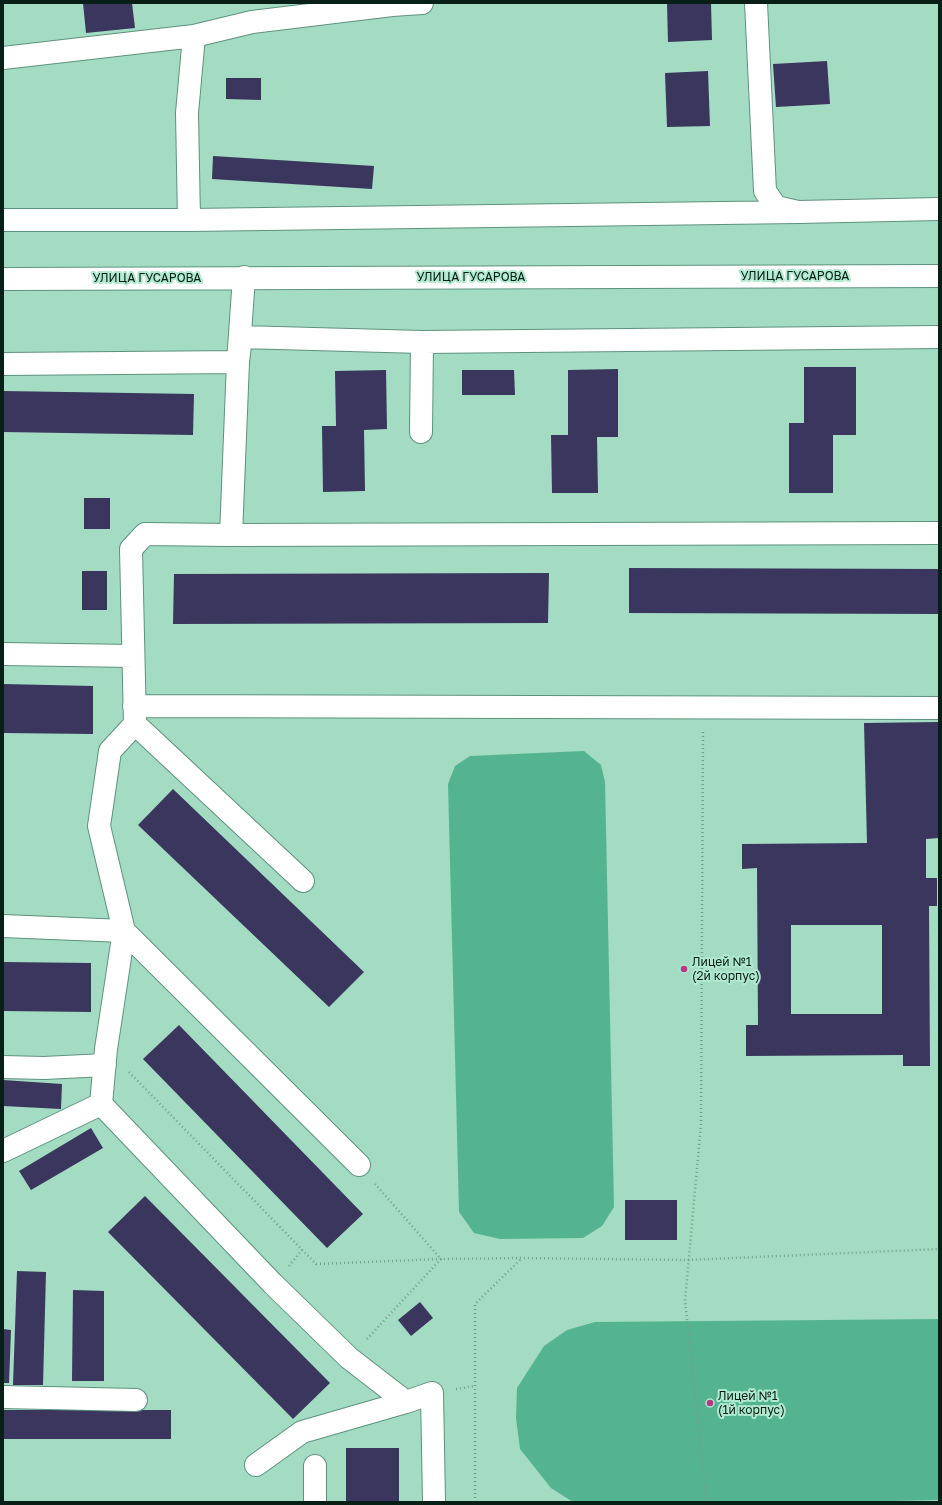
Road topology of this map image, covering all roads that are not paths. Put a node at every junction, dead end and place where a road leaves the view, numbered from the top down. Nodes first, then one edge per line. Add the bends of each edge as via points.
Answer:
1 (422, 3) edge
2 (756, 3) edge
3 (194, 36) junction
4 (3, 58) edge
5 (939, 209) edge
6 (798, 212) junction
7 (3, 220) edge
8 (189, 220) junction
9 (939, 276) edge
10 (244, 277) junction
11 (3, 279) edge
12 (241, 337) junction
13 (939, 337) edge
14 (422, 342) junction
15 (238, 362) junction
16 (3, 364) edge
17 (421, 432) dead end
18 (939, 533) edge
19 (231, 535) junction
20 (3, 654) edge
21 (133, 656) junction
22 (939, 708) edge
23 (134, 715) junction
24 (303, 881) dead end
25 (3, 926) edge
26 (124, 930) junction
27 (106, 1057) junction
28 (3, 1067) edge
29 (101, 1104) junction
30 (3, 1151) edge
31 (359, 1165) road end
32 (3, 1397) edge
33 (136, 1400) dead end
34 (406, 1402) junction
35 (256, 1465) dead end
36 (315, 1466) dead end
37 (315, 1502) edge
38 (434, 1502) edge

1 - 3 street via 392,4 252,22
2 - 6 street via 765,191 776,207
3 - 4 street
3 - 8 street via 187,113
5 - 6 street
6 - 8 street
7 - 8 street
9 - 10 street, УЛИЦА ГУСАРОВА
10 - 11 street, УЛИЦА ГУСАРОВА
10 - 12 street
12 - 14 street
12 - 15 street
13 - 14 street
14 - 17 street
15 - 16 street
15 - 19 street
18 - 19 street
19 - 21 street via 145,534 131,549
20 - 21 street
21 - 23 street
22 - 23 street via 703,708
23 - 24 street
23 - 26 street via 110,751 99,826
25 - 26 street
26 - 27 street
26 - 31 street
27 - 28 street via 44,1068
27 - 29 street
29 - 30 street
29 - 34 street via 272,1284 350,1358
32 - 33 street
34 - 35 street via 302,1432
34 - 38 street via 432,1393
36 - 37 street

